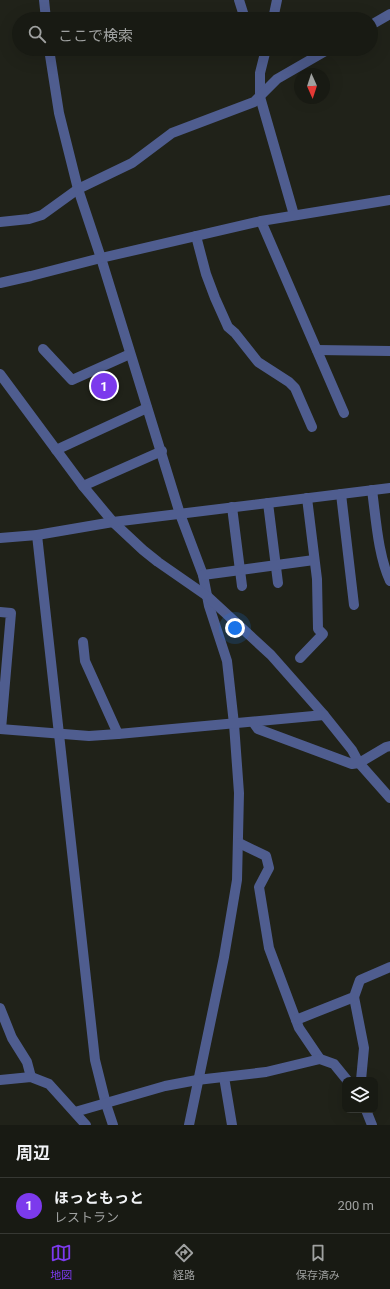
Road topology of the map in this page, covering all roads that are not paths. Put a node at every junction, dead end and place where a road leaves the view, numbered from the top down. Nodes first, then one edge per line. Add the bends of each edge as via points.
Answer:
1 (44, 0) edge
2 (239, 0) edge
3 (277, 0) edge
4 (45, 12) edge
5 (243, 12) edge
6 (274, 12) edge
7 (390, 14) edge
8 (378, 21) edge
9 (50, 56) edge
10 (264, 56) edge
11 (317, 56) edge
12 (260, 97) junction
13 (78, 189) junction
14 (390, 200) edge
15 (294, 215) junction
16 (261, 221) junction
17 (0, 222) edge
18 (196, 236) junction
19 (101, 258) junction
20 (0, 283) edge
21 (43, 349) dead end
22 (317, 350) junction
23 (390, 351) edge
24 (130, 354) junction
25 (0, 374) edge
26 (147, 408) junction
27 (344, 412) dead end
28 (312, 427) dead end
29 (56, 450) junction
30 (162, 451) junction
31 (83, 486) junction
32 (390, 488) edge
33 (372, 490) junction
34 (341, 494) junction
35 (307, 498) junction
36 (268, 503) junction
37 (232, 507) junction
38 (180, 514) junction
39 (113, 522) junction
40 (37, 534) junction
41 (0, 538) edge
42 (314, 560) junction
43 (276, 565) junction
44 (240, 570) junction
45 (203, 575) junction
46 (390, 581) edge
47 (278, 583) dead end
48 (242, 586) dead end
49 (207, 596) junction
50 (354, 605) dead end
51 (0, 612) edge
52 (83, 642) dead end
53 (300, 658) dead end
54 (324, 715) junction
55 (253, 722) junction
56 (234, 724) junction
57 (0, 729) edge
58 (60, 734) junction
59 (118, 734) junction
60 (390, 746) edge
61 (359, 763) junction
62 (390, 798) edge
63 (239, 843) junction
64 (390, 967) edge
65 (354, 997) junction
66 (0, 1008) edge
67 (296, 1020) junction
68 (320, 1059) junction
69 (31, 1077) junction
70 (224, 1077) junction
71 (345, 1077) edge
72 (361, 1077) edge
73 (0, 1080) edge
74 (197, 1080) junction
75 (106, 1104) junction
76 (75, 1112) junction
77 (367, 1113) edge
78 (86, 1125) edge
79 (112, 1125) edge
80 (189, 1125) edge
81 (232, 1125) edge
82 (372, 1125) edge

1 - 4 street
2 - 5 street
3 - 6 street
7 - 8 street
9 - 13 street via 59,113
10 - 12 street via 260,73
11 - 12 street via 277,79
12 - 13 street via 254,102 172,133 132,163
12 - 15 street
13 - 17 street via 42,215
13 - 19 street
14 - 15 street
15 - 16 street
16 - 18 street
16 - 22 street
18 - 19 street
18 - 28 street via 210,286 228,327 235,332 258,362 295,388
19 - 20 street
19 - 24 street
21 - 24 street via 72,380
22 - 23 street
22 - 27 street
24 - 26 street
25 - 29 street
26 - 29 street
26 - 30 street
29 - 31 street
30 - 31 street
30 - 38 street
31 - 39 street
32 - 33 street
33 - 34 street
33 - 46 street via 381,552
34 - 35 street
34 - 50 street
35 - 36 street
35 - 42 street
36 - 37 street
36 - 43 street
37 - 38 street
37 - 44 street
38 - 39 street
38 - 45 street
39 - 40 street
39 - 49 street via 153,558
40 - 41 street
40 - 58 street
42 - 43 street
42 - 53 street via 318,629 323,634
43 - 44 street
43 - 47 street
44 - 45 street
44 - 48 street
45 - 49 street
49 - 54 street via 271,655
49 - 56 street via 226,661
51 - 57 street via 11,613
52 - 59 street via 85,661
54 - 55 street
54 - 61 street via 352,750
55 - 56 street
55 - 61 street via 258,729 352,764
56 - 59 street
56 - 63 street via 239,794
57 - 58 street
58 - 59 street
58 - 75 street via 96,1060
60 - 61 street
61 - 62 street
63 - 67 street via 266,856 269,868 259,887 269,948
63 - 74 street via 231,921
64 - 65 street via 360,980
65 - 67 street
65 - 72 street via 364,1048
66 - 69 street via 12,1038 27,1062
67 - 68 street via 298,1028
68 - 70 street via 266,1072
68 - 71 street via 334,1064
69 - 73 street
69 - 76 street via 49,1084
70 - 74 street
70 - 81 street
74 - 75 street via 165,1086
74 - 80 street
75 - 76 street
75 - 79 street
76 - 78 street
77 - 82 street

